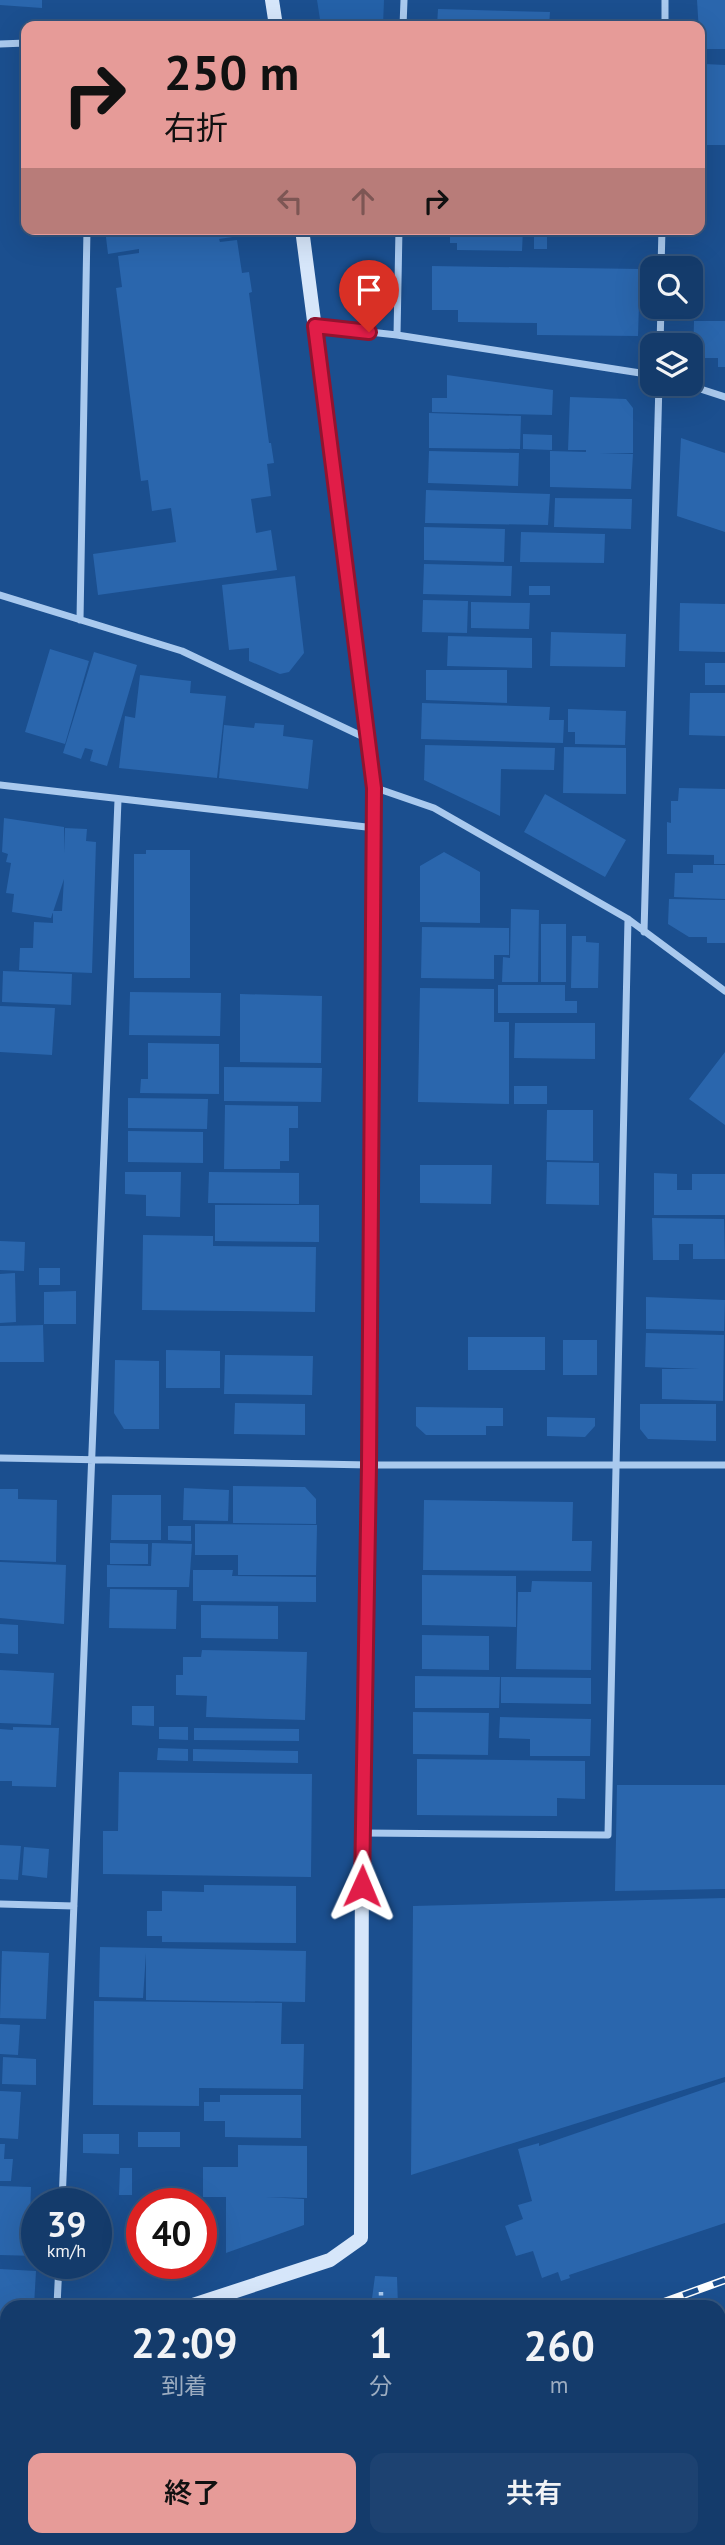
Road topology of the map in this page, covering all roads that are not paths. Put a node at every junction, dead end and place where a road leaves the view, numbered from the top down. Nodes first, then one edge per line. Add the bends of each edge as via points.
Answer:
1 (272, 0) edge
2 (404, 0) edge
3 (665, 0) edge
4 (275, 21) edge
5 (403, 21) edge
6 (664, 21) edge
7 (21, 43) edge
8 (0, 44) edge
9 (87, 235) edge
10 (303, 235) edge
11 (399, 235) edge
12 (662, 235) edge
13 (661, 256) edge
14 (315, 326) junction
15 (397, 335) junction
16 (640, 373) edge
17 (703, 390) edge
18 (659, 396) edge
19 (725, 397) edge
20 (0, 595) edge
21 (80, 620) junction
22 (368, 740) junction
23 (0, 785) edge
24 (374, 788) junction
25 (118, 800) junction
26 (374, 828) junction
27 (628, 919) junction
28 (644, 932) junction
29 (725, 990) edge
30 (0, 1458) edge
31 (92, 1459) junction
32 (369, 1465) junction
33 (617, 1465) junction
34 (725, 1465) edge
35 (362, 1833) junction
36 (0, 1904) edge
37 (74, 1906) junction
38 (62, 2188) edge
39 (58, 2279) edge
40 (57, 2300) edge
41 (208, 2300) edge

1 - 4 street
2 - 5 street
3 - 6 street
7 - 8 street
9 - 21 street
10 - 14 street
11 - 15 street
12 - 13 street
14 - 15 street
14 - 22 street
15 - 16 street
17 - 19 street
18 - 28 street
20 - 21 street
21 - 22 street via 182,651
22 - 24 street
23 - 25 street
24 - 26 street
24 - 27 street via 434,808
25 - 26 street
25 - 31 street
26 - 32 street
27 - 28 street
27 - 33 street
28 - 29 street
30 - 31 street
31 - 32 street
31 - 37 street
32 - 33 street
32 - 35 street
33 - 34 street
33 - 35 street via 608,1835
35 - 41 street via 361,2238 330,2260
36 - 37 street
37 - 38 street
39 - 40 street

